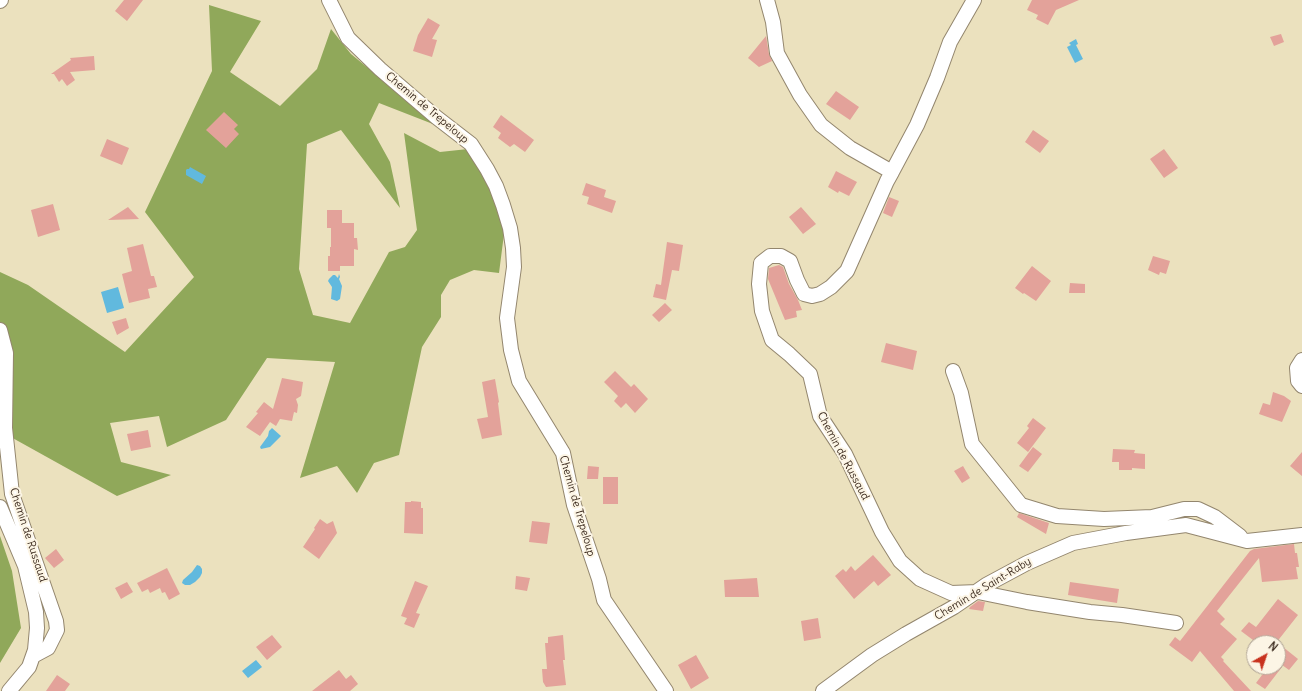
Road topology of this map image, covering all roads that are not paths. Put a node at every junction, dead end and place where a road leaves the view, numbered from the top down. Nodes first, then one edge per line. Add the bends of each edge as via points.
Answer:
1 (329, 0) edge
2 (767, 0) edge
3 (974, 0) edge
4 (892, 172) junction
5 (0, 330) edge
6 (1302, 360) edge
7 (952, 371) dead end
8 (1302, 386) edge
9 (0, 507) edge
10 (1302, 535) edge
11 (1247, 540) junction
12 (978, 592) junction
13 (1176, 623) dead end
14 (33, 656) junction
15 (7, 688) edge
16 (666, 691) edge
17 (823, 691) edge

1 - 16 street, Chemin de Trepeloup via 348,38 380,70 471,144 496,186 510,228 513,248 514,267 507,318 511,350 519,381 563,453 574,505 604,600
2 - 4 street via 777,53 800,95 821,125 850,148
3 - 4 street via 950,42 917,126
4 - 12 street, Chemin de Russaud via 848,271 831,287 812,296 804,294 790,261 781,256 770,256 761,263 759,284 762,311 772,340 810,374 820,416 845,454 882,532 900,561 920,579 951,593
5 - 14 street, Chemin de Russaud via 6,353 6,428 12,494 57,630 48,648
6 - 8 street via 1297,368 1298,381
7 - 11 street via 961,393 972,444 1021,505 1057,516 1104,519 1152,517 1184,509 1198,509 1215,517
9 - 14 street via 25,566 36,612 37,628
10 - 11 street, Chemin de Saint-Raby
11 - 12 street, Chemin de Saint-Raby via 1186,525 1073,543 1010,571
12 - 13 street, Chemin de Russaud via 1090,612
12 - 17 street, Chemin de Saint-Raby via 872,655
14 - 15 street via 29,667

